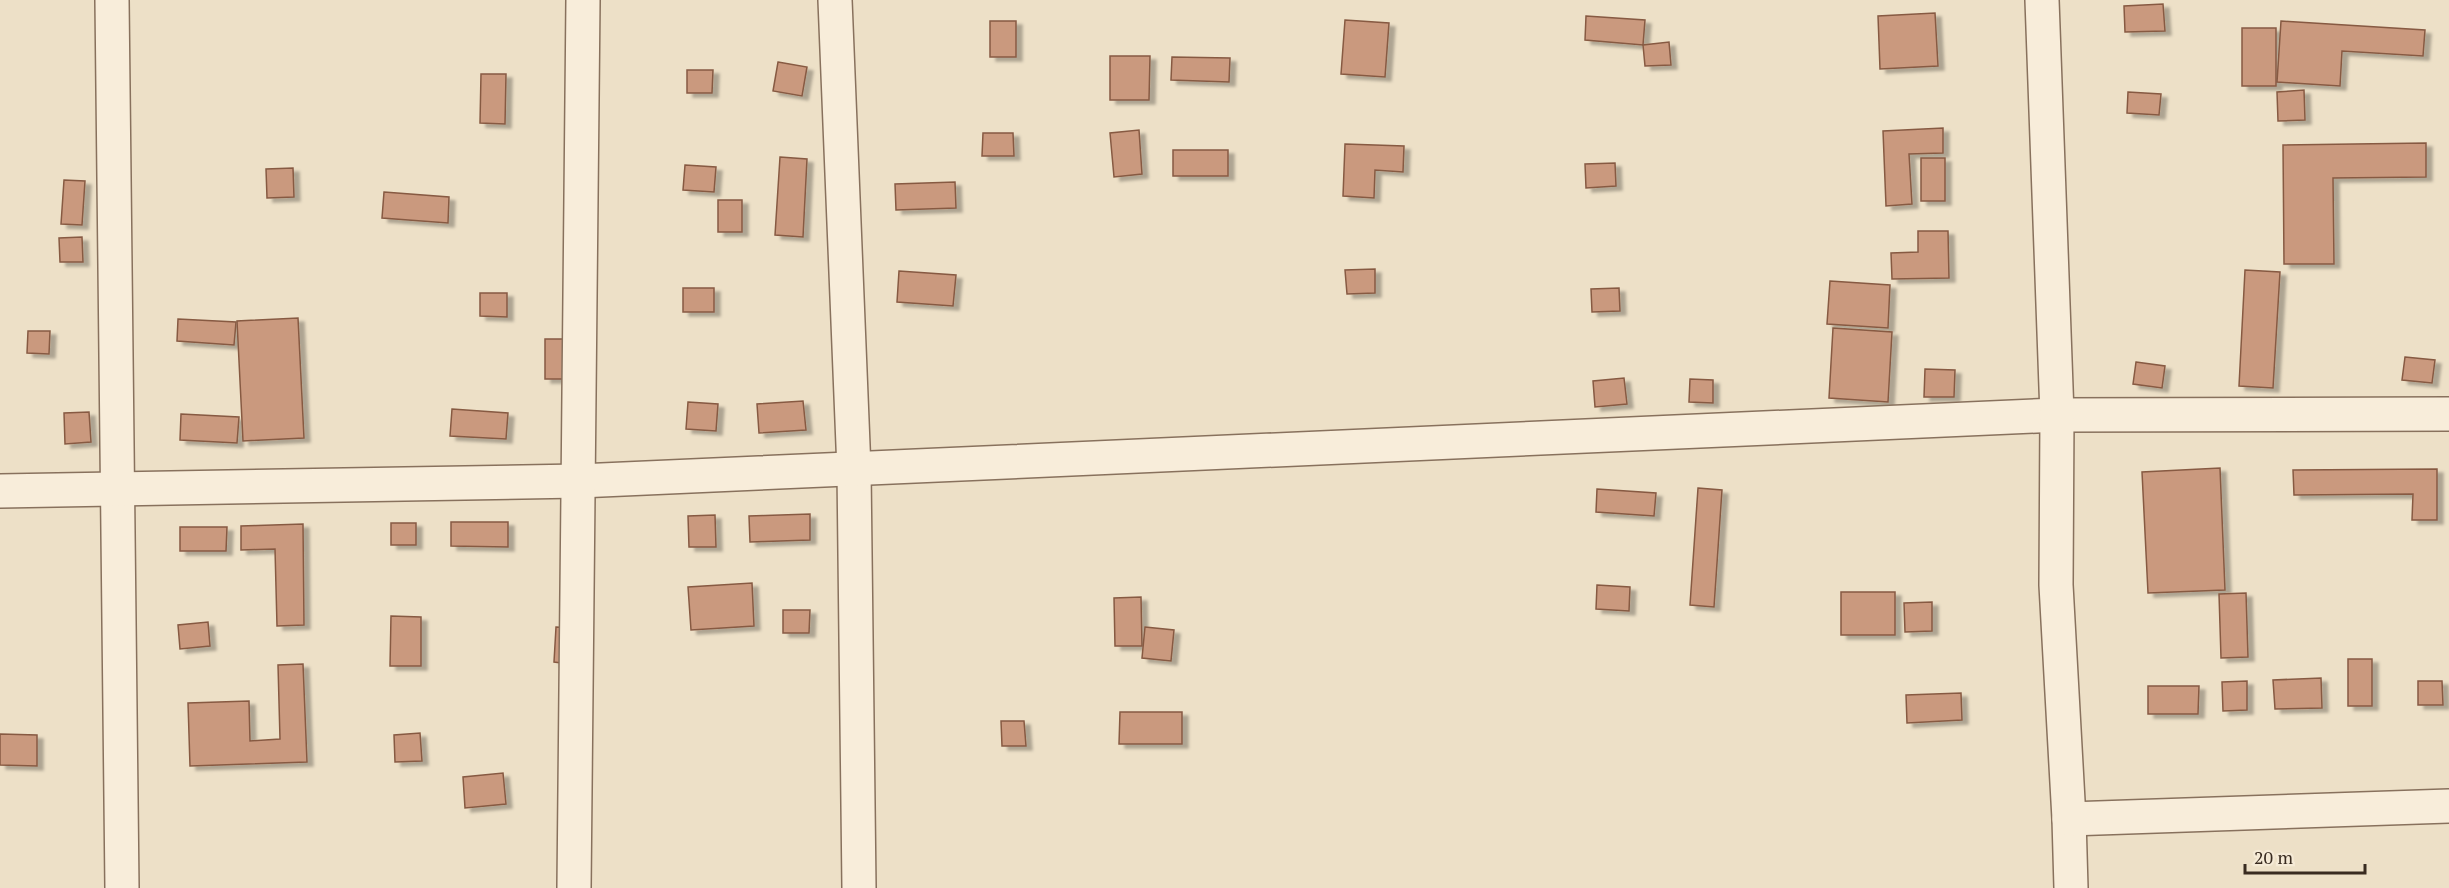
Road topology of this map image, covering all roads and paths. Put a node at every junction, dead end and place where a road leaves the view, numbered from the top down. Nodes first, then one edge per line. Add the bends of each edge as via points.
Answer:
1 (112, 0) edge
2 (584, 0) edge
3 (835, 0) edge
4 (2042, 0) edge
5 (2449, 414) edge
6 (2057, 415) junction
7 (854, 470) junction
8 (579, 481) junction
9 (117, 488) junction
10 (0, 491) edge
11 (2449, 806) edge
12 (2069, 819) junction
13 (122, 888) edge
14 (574, 888) edge
15 (859, 888) edge
16 (2071, 888) edge

1 - 9 street
2 - 8 street
3 - 7 street
4 - 6 street
5 - 6 street
6 - 7 street
6 - 12 street via 2056,585
7 - 8 street
7 - 15 street
8 - 9 street
8 - 14 street
9 - 10 street
9 - 13 street
11 - 12 street
12 - 16 street

